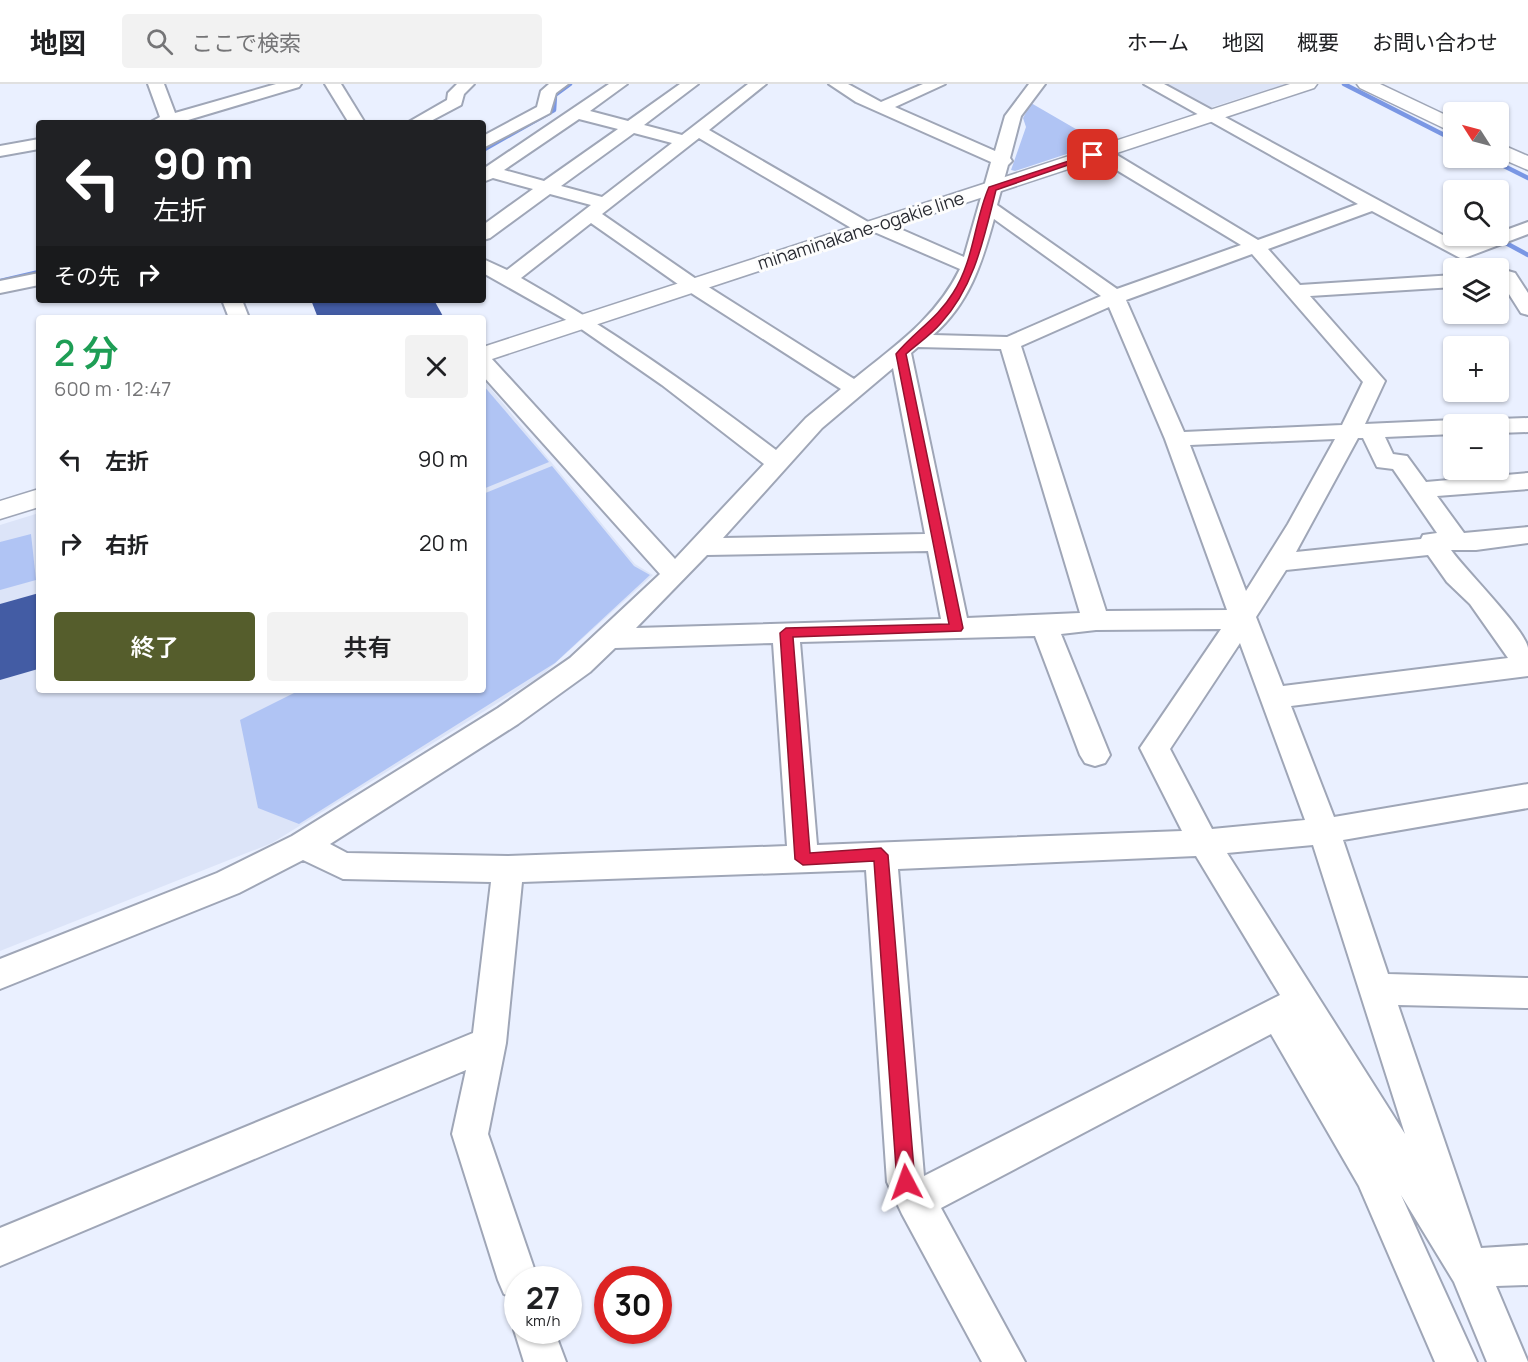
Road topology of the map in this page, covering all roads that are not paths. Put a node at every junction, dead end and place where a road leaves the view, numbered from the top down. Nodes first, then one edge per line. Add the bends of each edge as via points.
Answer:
1 (156, 84) edge
2 (172, 84) edge
3 (293, 84) edge
4 (333, 84) edge
5 (466, 84) edge
6 (560, 84) edge
7 (619, 84) edge
8 (690, 84) edge
9 (837, 84) edge
10 (1152, 84) edge
11 (1308, 84) edge
12 (1366, 84) edge
13 (1394, 84) edge
14 (752, 85) edge
15 (931, 85) edge
16 (1032, 86) edge
17 (1443, 106) edge
18 (882, 107) junction
19 (577, 113) junction
20 (1211, 116) junction
21 (172, 120) edge
22 (173, 120) edge
23 (175, 120) edge
24 (355, 120) edge
25 (421, 120) edge
26 (1443, 122) edge
27 (630, 127) junction
28 (692, 136) junction
29 (1509, 139) edge
30 (486, 141) edge
31 (36, 145) edge
32 (1528, 148) edge
33 (0, 151) edge
34 (1097, 154) junction
35 (1509, 154) edge
36 (1003, 161) junction
37 (1528, 164) edge
38 (486, 175) edge
39 (547, 188) junction
40 (991, 198) junction
41 (1372, 205) junction
42 (599, 209) junction
43 (870, 227) junction
44 (1528, 228) edge
45 (486, 232) edge
46 (1509, 235) edge
47 (1509, 240) edge
48 (1480, 246) edge
49 (1249, 248) junction
50 (1528, 250) edge
51 (1462, 253) junction
52 (1471, 258) edge
53 (486, 267) edge
54 (971, 267) junction
55 (36, 268) edge
56 (0, 275) edge
57 (508, 279) junction
58 (36, 280) edge
59 (1443, 282) edge
60 (693, 285) junction
61 (486, 286) edge
62 (1509, 286) edge
63 (0, 287) edge
64 (1293, 291) junction
65 (1115, 297) junction
66 (1528, 309) edge
67 (573, 326) junction
68 (1010, 343) junction
69 (908, 347) junction
70 (486, 354) edge
71 (486, 366) edge
72 (856, 389) junction
73 (1528, 425) edge
74 (1509, 426) edge
75 (1443, 427) edge
76 (1361, 431) junction
77 (1176, 440) junction
78 (778, 463) junction
79 (1528, 481) edge
80 (1420, 490) junction
81 (36, 499) edge
82 (0, 510) edge
83 (1528, 535) edge
84 (940, 542) junction
85 (1446, 543) junction
86 (700, 547) junction
87 (1279, 562) junction
88 (675, 575) junction
89 (1244, 618) junction
90 (1096, 621) junction
91 (1045, 626) junction
92 (956, 628) junction
93 (786, 633) junction
94 (610, 638) junction
95 (1528, 666) edge
96 (1274, 698) junction
97 (1095, 755) dead end
98 (1528, 796) edge
99 (1324, 831) junction
100 (1204, 843) junction
101 (303, 845) junction
102 (881, 855) junction
103 (803, 859) junction
104 (508, 869) junction
105 (0, 974) edge
106 (1377, 989) junction
107 (1528, 993) edge
108 (1289, 1007) junction
109 (489, 1043) junction
110 (915, 1201) junction
111 (0, 1247) edge
112 (1528, 1265) edge
113 (513, 1266) edge
114 (1468, 1268) junction
115 (539, 1344) edge
116 (545, 1362) edge
117 (1004, 1362) edge
118 (1456, 1362) edge
119 (1508, 1362) edge

1 - 21 street
2 - 22 street via 182,108
3 - 23 street
4 - 24 street
5 - 25 street via 456,93 454,102
6 - 30 street via 549,91 544,110
7 - 19 street
8 - 27 street
9 - 18 street
10 - 20 street
11 - 20 main road, minaminakane-ogakie line
12 - 26 main road
13 - 17 main road
14 - 28 street
15 - 18 street
16 - 36 street via 1013,116
18 - 36 street
19 - 27 street
19 - 38 street
20 - 34 main road, minaminakane-ogakie line
20 - 41 street
27 - 28 street
27 - 39 street
28 - 42 street
28 - 43 street
29 - 32 main road
31 - 33 street
34 - 40 main road, minaminakane-ogakie line
34 - 49 street
35 - 37 main road
36 - 40 street
38 - 39 street
39 - 42 street
39 - 45 street
40 - 43 main road, minaminakane-ogakie line
40 - 54 street
40 - 65 street
41 - 49 street
41 - 51 street
42 - 57 street
42 - 60 street
43 - 54 street
43 - 60 main road, minaminakane-ogakie line
44 - 46 street
47 - 50 street
48 - 51 street
49 - 64 street
49 - 65 street
51 - 52 street
53 - 57 street
54 - 69 street via 938,321
55 - 56 street
57 - 67 street
58 - 63 street
59 - 64 street
60 - 67 main road, minaminakane-ogakie line
60 - 72 street
61 - 67 street
62 - 66 street
64 - 76 street via 1374,381
65 - 68 street
65 - 77 street
67 - 70 main road, minaminakane-ogakie line
67 - 78 street via 670,380
68 - 69 street
68 - 90 street
69 - 72 street
69 - 84 street
71 - 88 street
72 - 78 street via 814,423
73 - 74 street
75 - 76 street
76 - 77 street
76 - 80 street via 1385,462 1399,461
76 - 87 street
77 - 89 street
78 - 86 street
79 - 80 street
80 - 85 street
81 - 82 main road
83 - 85 street
84 - 86 street
84 - 92 street
85 - 87 street
85 - 95 street via 1456,576 1479,598
86 - 88 street
87 - 89 street
88 - 94 street
89 - 90 street
89 - 96 street
89 - 100 street via 1155,748
90 - 91 street
91 - 92 street
91 - 97 street
92 - 93 street
93 - 94 street
93 - 103 street
94 - 101 street via 580,665 508,716
95 - 96 street
96 - 99 street
98 - 99 street
99 - 100 street
99 - 106 street
100 - 102 street
100 - 108 street
101 - 104 street via 342,866
101 - 105 street via 228,884
102 - 103 street
102 - 110 street via 906,1182
103 - 104 street
104 - 109 street
106 - 107 street
106 - 114 street
108 - 110 street
108 - 114 street
108 - 118 street via 1372,1173
109 - 111 street
109 - 113 street via 470,1134
110 - 117 street
112 - 114 street
114 - 119 street
115 - 116 street

